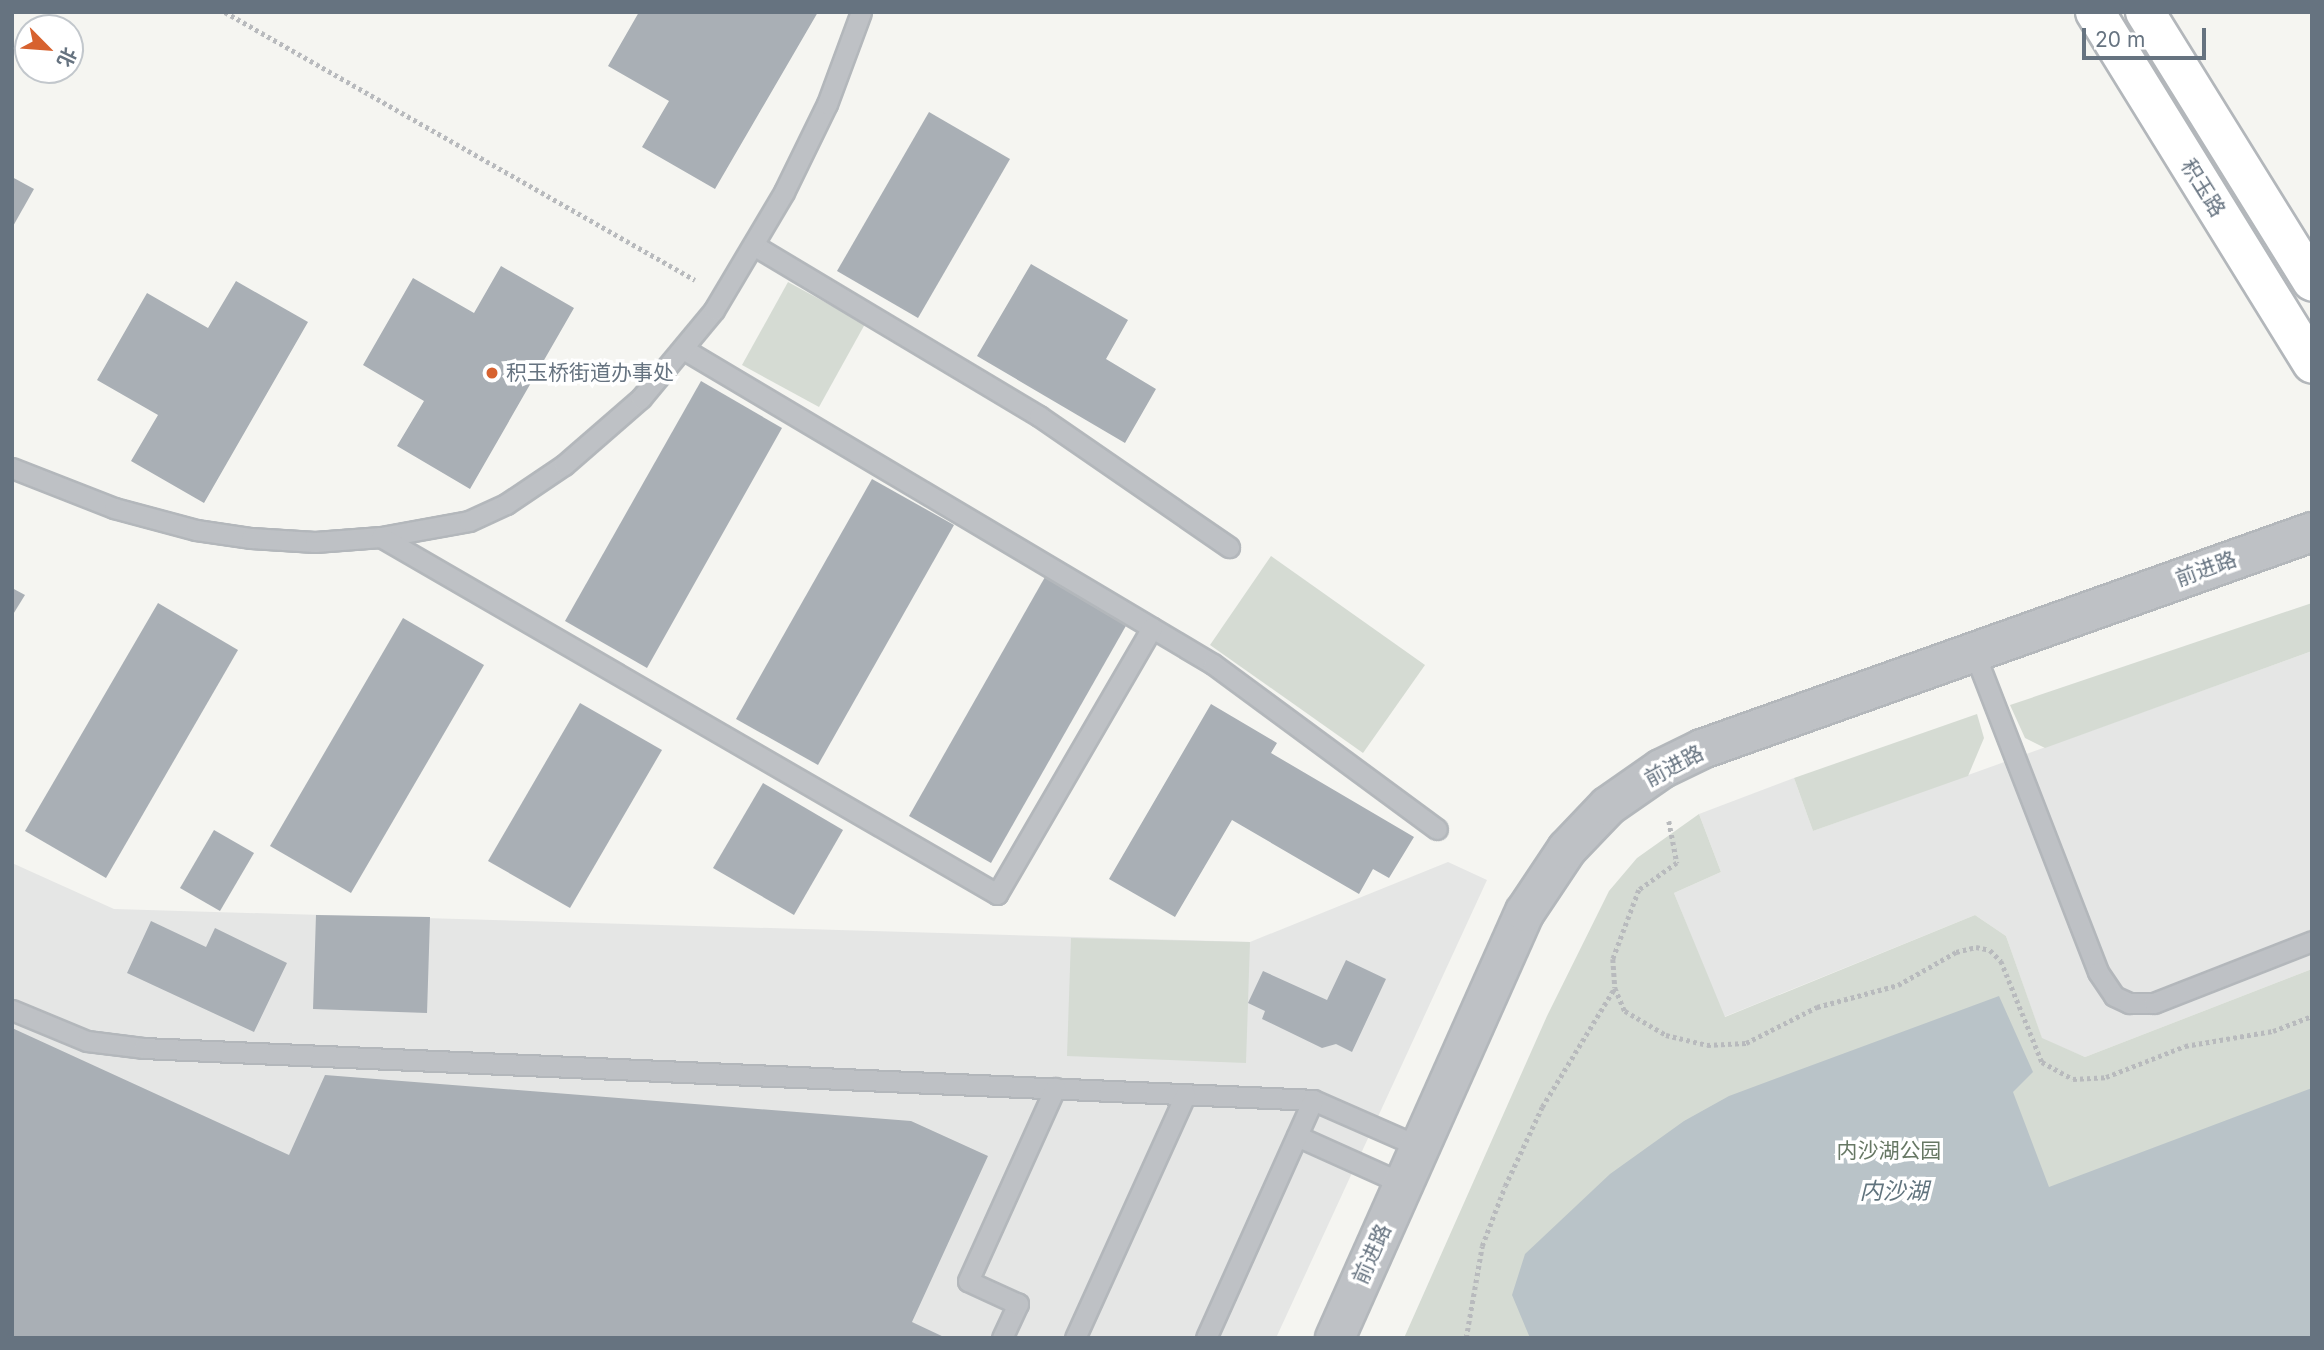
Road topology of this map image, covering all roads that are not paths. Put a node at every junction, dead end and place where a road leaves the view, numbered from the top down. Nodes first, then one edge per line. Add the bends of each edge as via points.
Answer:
1 (861, 12) edge
2 (2095, 12) edge
3 (2145, 12) edge
4 (755, 246) junction
5 (2312, 281) edge
6 (685, 350) junction
7 (2312, 363) edge
8 (12, 468) edge
9 (2312, 532) edge
10 (382, 537) junction
11 (1229, 547) dead end
12 (1152, 628) junction
13 (1974, 652) junction
14 (1437, 829) dead end
15 (2312, 941) edge
16 (12, 1010) edge
17 (1055, 1088) junction
18 (1185, 1095) junction
19 (1313, 1100) junction
20 (1297, 1136) junction
21 (1420, 1147) junction
22 (1404, 1184) junction
23 (1002, 1338) edge
24 (1075, 1338) edge
25 (1206, 1338) edge
26 (1335, 1338) edge

1 - 4 lane via 827,104
2 - 7 main road, 积玉路
3 - 5 main road, 积玉路
4 - 6 lane
4 - 11 lane via 1039,416
6 - 10 lane via 600,435 535,487 469,521
6 - 12 lane
8 - 10 lane via 80,497 196,530 315,542
9 - 13 street, 前进路
10 - 12 lane via 998,894
12 - 14 lane via 1213,664
13 - 15 lane via 2098,972 2114,996 2129,1003 2154,1003
13 - 21 street, 前进路 via 1702,749 1661,769 1608,806 1567,849 1525,912
16 - 17 lane via 88,1041 143,1048
17 - 18 lane
17 - 23 lane via 968,1282 1018,1304
18 - 19 lane
18 - 24 lane
19 - 20 lane
19 - 21 lane
20 - 22 lane
20 - 25 lane
21 - 22 street, 前进路
22 - 26 street, 前进路

